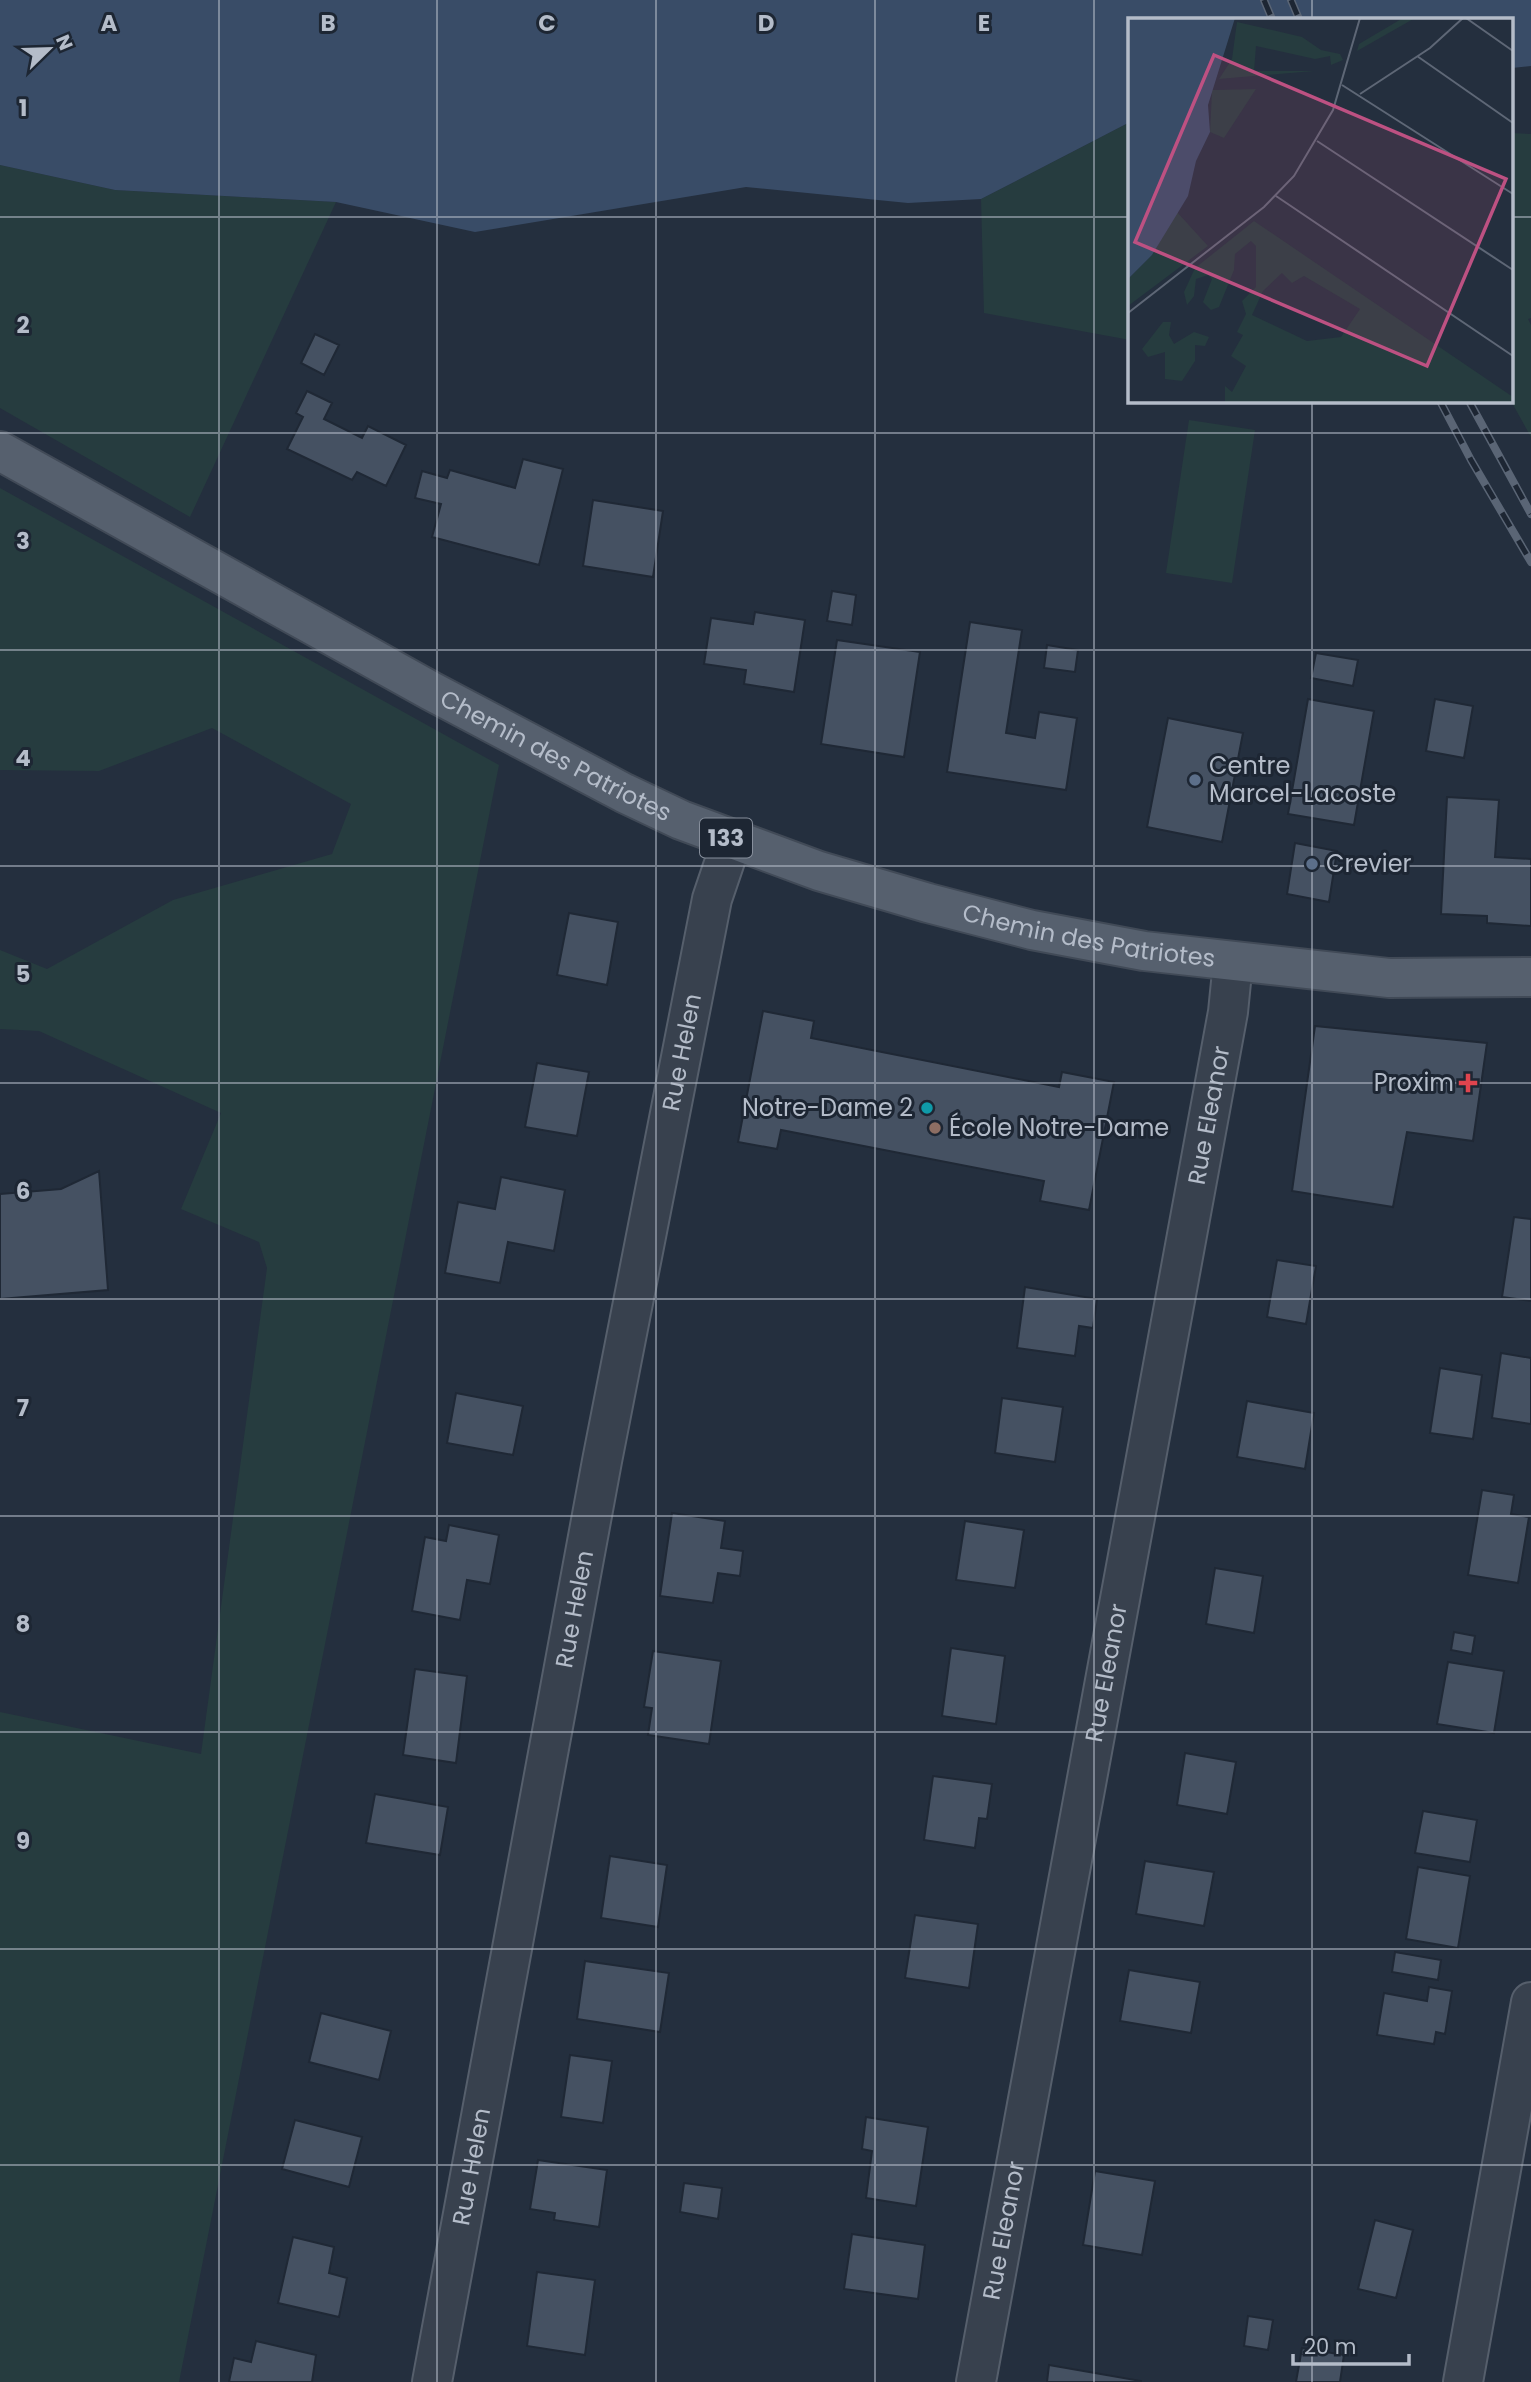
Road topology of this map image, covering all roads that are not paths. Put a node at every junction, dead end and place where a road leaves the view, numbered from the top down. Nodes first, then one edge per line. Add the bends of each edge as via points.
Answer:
1 (0, 451) edge
2 (732, 840) junction
3 (1233, 962) junction
4 (1531, 977) edge
5 (1531, 2002) edge
6 (432, 2382) edge
7 (976, 2382) edge
8 (1463, 2382) edge

1 - 2 main road, Chemin des Patriotes / 133 via 522,740 624,793
2 - 3 main road, Chemin des Patriotes / 133 via 831,875 1019,926 1144,951
2 - 6 street, Rue Helen via 712,898 674,1090
3 - 4 main road, Chemin des Patriotes / 133 via 1389,978
3 - 7 street, Rue Eleanor via 1225,1026
5 - 8 street

